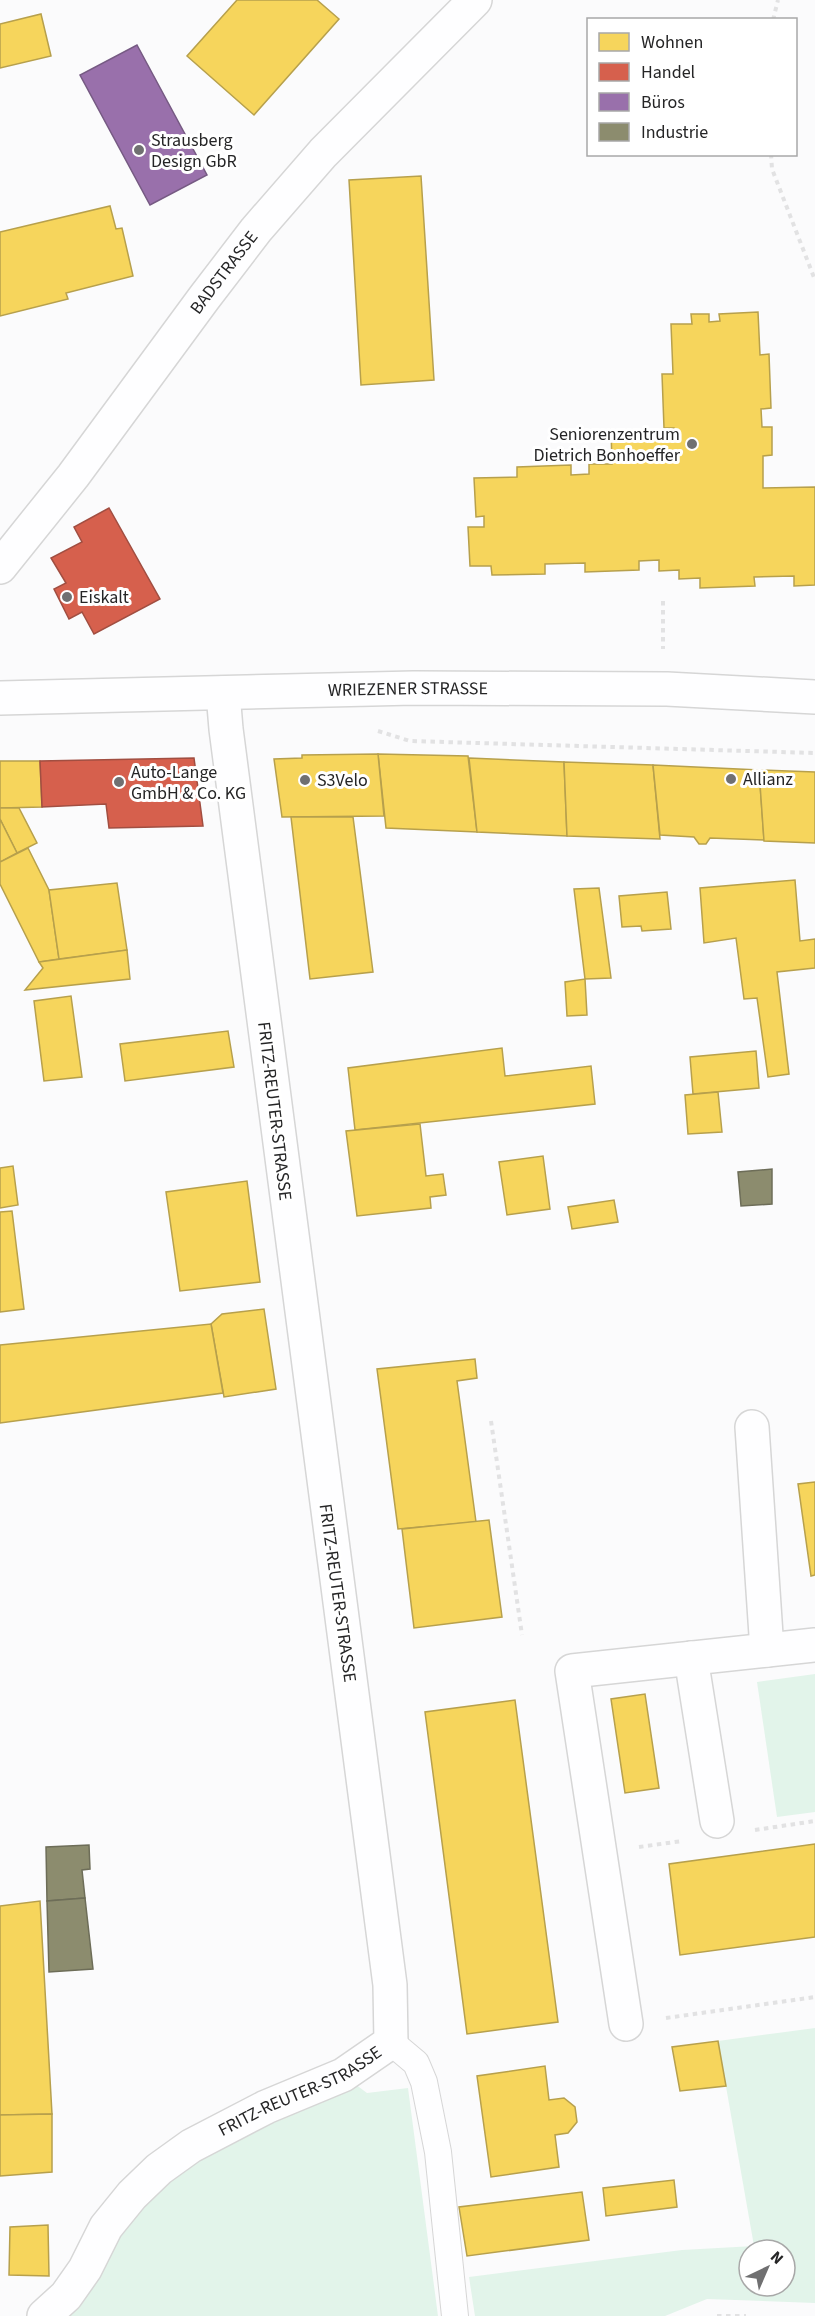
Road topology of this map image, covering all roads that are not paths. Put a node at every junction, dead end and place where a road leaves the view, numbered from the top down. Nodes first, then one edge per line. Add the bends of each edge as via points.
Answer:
1 (475, 0) edge
2 (0, 567) edge
3 (223, 693) junction
4 (815, 697) edge
5 (0, 698) edge
6 (752, 1427) dead end
7 (815, 1645) edge
8 (766, 1650) junction
9 (691, 1659) junction
10 (717, 1821) dead end
11 (626, 2024) road end
12 (392, 2042) junction
13 (44, 2316) edge
14 (455, 2316) edge

1 - 2 street, BADSTRASSE via 323,153 256,230 73,476
3 - 4 street, WRIEZENER STRASSE via 667,688
3 - 5 street, WRIEZENER STRASSE
3 - 12 street, FRITZ-REUTER-STRASSE via 390,1985
6 - 8 street
7 - 8 street
8 - 9 street
9 - 10 street
9 - 11 street via 572,1671
12 - 13 street, FRITZ-REUTER-STRASSE via 343,2075 257,2112 191,2146 159,2169 106,2227 85,2269 66,2296
12 - 14 lane via 416,2063 424,2082 438,2152

